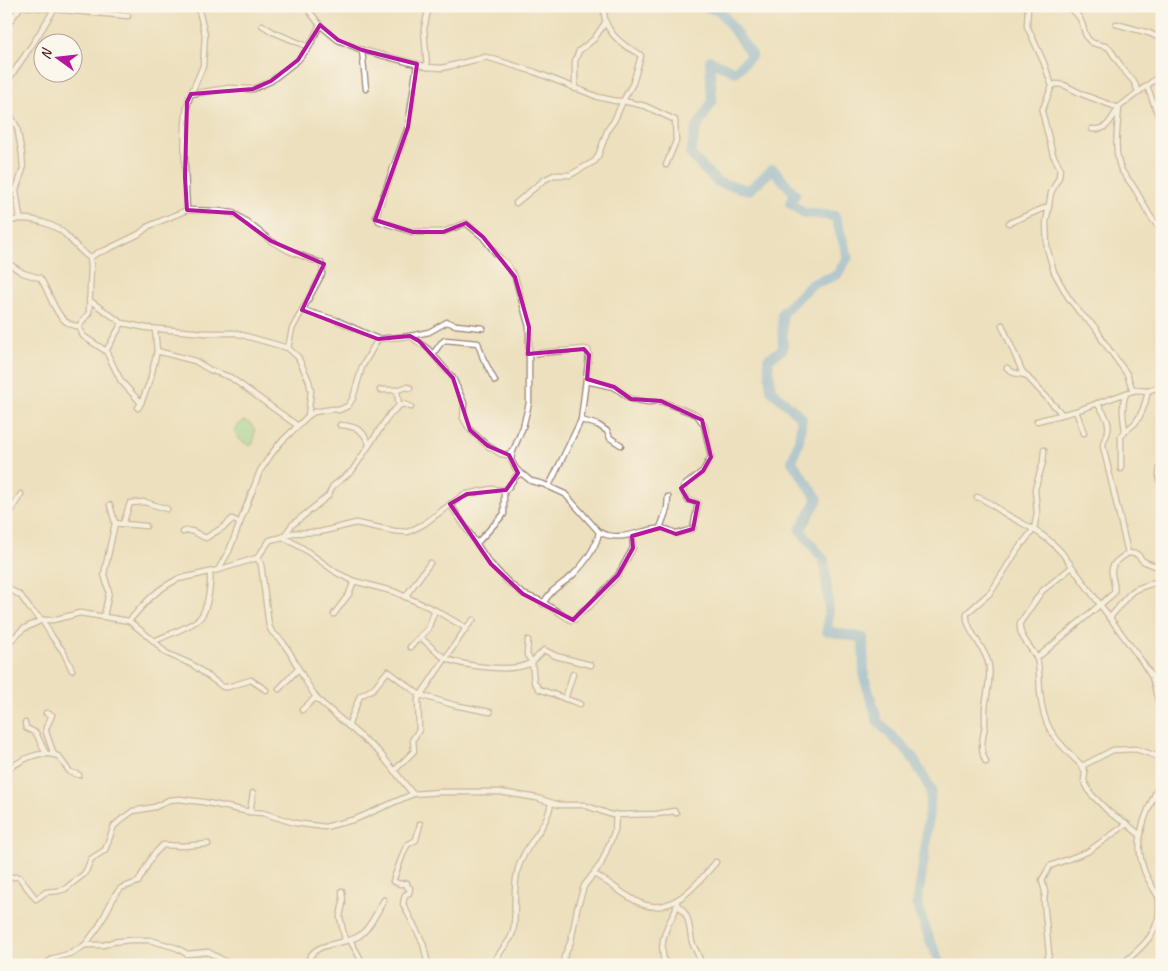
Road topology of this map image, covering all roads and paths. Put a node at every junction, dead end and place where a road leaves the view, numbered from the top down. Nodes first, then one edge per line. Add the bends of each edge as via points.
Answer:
1 (20, 6) edge
2 (198, 6) edge
3 (307, 6) edge
4 (428, 6) edge
5 (605, 6) edge
6 (1028, 6) edge
7 (1070, 6) edge
8 (55, 8) edge
9 (128, 16) dead end
10 (605, 23) junction
11 (1116, 24) dead end
12 (262, 25) dead end
13 (320, 25) junction
14 (6, 27) edge
15 (1162, 39) edge
16 (309, 47) junction
17 (362, 50) junction
18 (417, 64) junction
19 (427, 67) junction
20 (1162, 74) edge
21 (6, 83) edge
22 (1052, 86) junction
23 (1147, 86) junction
24 (366, 89) dead end
25 (575, 89) junction
26 (1138, 91) junction
27 (191, 94) junction
28 (623, 101) junction
29 (6, 108) edge
30 (1119, 108) junction
31 (1162, 125) edge
32 (1092, 129) dead end
33 (666, 165) dead end
34 (516, 203) dead end
35 (1048, 206) junction
36 (187, 210) junction
37 (20, 218) junction
38 (6, 223) edge
39 (1009, 223) dead end
40 (1162, 230) edge
41 (90, 258) junction
42 (6, 262) edge
43 (90, 300) junction
44 (302, 310) junction
45 (122, 323) junction
46 (1002, 325) dead end
47 (79, 326) junction
48 (483, 328) dead end
49 (155, 329) junction
50 (410, 336) junction
51 (378, 339) junction
52 (288, 348) junction
53 (106, 351) junction
54 (157, 351) junction
55 (433, 354) junction
56 (528, 354) junction
57 (1007, 368) dead end
58 (1026, 375) junction
59 (586, 380) junction
60 (495, 381) dead end
61 (1162, 386) edge
62 (410, 388) dead end
63 (380, 390) dead end
64 (397, 390) junction
65 (1148, 390) junction
66 (1133, 391) junction
67 (1126, 393) junction
68 (1097, 402) junction
69 (399, 406) junction
70 (411, 408) dead end
71 (1076, 411) junction
72 (1062, 414) junction
73 (308, 416) junction
74 (581, 420) junction
75 (1037, 421) dead end
76 (340, 425) dead end
77 (298, 426) junction
78 (1126, 430) junction
79 (1084, 433) dead end
80 (369, 444) junction
81 (621, 446) dead end
82 (1044, 450) dead end
83 (513, 451) junction
84 (1162, 462) edge
85 (1121, 469) dead end
86 (520, 474) junction
87 (549, 486) junction
88 (1162, 487) edge
89 (504, 490) junction
90 (21, 494) dead end
91 (977, 496) dead end
92 (668, 497) dead end
93 (450, 504) junction
94 (110, 506) dead end
95 (167, 509) dead end
96 (6, 519) edge
97 (115, 523) junction
98 (240, 523) junction
99 (123, 524) junction
100 (146, 526) dead end
101 (660, 528) junction
102 (1034, 529) junction
103 (183, 532) dead end
104 (599, 532) junction
105 (632, 535) junction
106 (283, 537) junction
107 (478, 544) junction
108 (1128, 553) junction
109 (257, 558) junction
110 (1162, 562) edge
111 (430, 563) dead end
112 (1072, 566) junction
113 (218, 570) junction
114 (210, 573) junction
115 (1162, 578) edge
116 (354, 581) junction
117 (6, 587) edge
118 (405, 596) junction
119 (543, 604) junction
120 (1100, 606) junction
121 (435, 610) junction
122 (334, 614) dead end
123 (104, 616) junction
124 (1109, 618) junction
125 (42, 620) junction
126 (473, 620) dead end
127 (129, 621) junction
128 (466, 628) junction
129 (420, 638) junction
130 (528, 640) dead end
131 (154, 641) junction
132 (6, 645) edge
133 (410, 647) dead end
134 (446, 658) junction
135 (1037, 658) junction
136 (532, 662) junction
137 (592, 665) dead end
138 (298, 669) junction
139 (72, 670) dead end
140 (573, 674) dead end
141 (279, 689) dead end
142 (266, 690) dead end
143 (420, 695) junction
144 (316, 697) junction
145 (565, 699) junction
146 (580, 704) dead end
147 (302, 710) dead end
148 (490, 712) dead end
149 (46, 713) dead end
150 (1162, 715) edge
151 (25, 723) dead end
152 (348, 726) junction
153 (46, 754) junction
154 (54, 755) junction
155 (1162, 758) edge
156 (986, 762) dead end
157 (1082, 766) junction
158 (6, 770) edge
159 (394, 771) junction
160 (79, 775) dead end
161 (1162, 779) edge
162 (253, 793) dead end
163 (413, 794) junction
164 (551, 803) junction
165 (250, 812) junction
166 (676, 812) dead end
167 (616, 814) junction
168 (420, 824) dead end
169 (1127, 824) junction
170 (1140, 835) junction
171 (208, 844) dead end
172 (716, 862) dead end
173 (594, 874) junction
174 (6, 880) edge
175 (342, 891) dead end
176 (1160, 898) edge
177 (384, 900) dead end
178 (677, 902) junction
179 (348, 940) junction
180 (85, 945) junction
181 (44, 965) edge
182 (232, 965) edge
183 (306, 965) edge
184 (364, 965) edge
185 (428, 965) edge
186 (491, 965) edge
187 (563, 965) edge
188 (665, 965) edge
189 (701, 965) edge
190 (1045, 965) edge
191 (1121, 965) edge

1 - 8 street
1 - 14 street
2 - 27 street via 205,35 203,66
3 - 13 street
4 - 19 street via 424,29
5 - 10 street
6 - 22 street via 1027,26
7 - 26 street via 1080,17 1084,33 1093,43 1107,46
8 - 9 street
8 - 21 street
10 - 25 street via 594,39 579,51 575,61
10 - 28 street via 616,37 641,56 633,83
11 - 15 street
12 - 16 street
13 - 16 street
13 - 17 street via 338,40
16 - 27 street via 271,81 253,88
17 - 18 street
17 - 24 street
18 - 19 street
18 - 56 street via 408,127 376,216 379,222 413,232 443,232 466,223 480,234 507,264 518,282 529,327
19 - 25 street via 442,68 486,56
20 - 23 street
22 - 30 street via 1064,84
22 - 35 street via 1042,111 1053,155 1060,168
23 - 26 street
23 - 31 street
25 - 28 street
26 - 30 street
27 - 36 street via 187,102 186,129
28 - 33 street via 645,106 675,120 676,141
28 - 34 street via 595,160 570,175 554,175 544,180
29 - 37 street via 17,127 22,154 23,169 16,190
30 - 32 street via 1104,128
30 - 40 street via 1117,153 1120,167 1148,214
35 - 39 street
35 - 66 street via 1047,248 1054,272 1080,314 1096,328 1126,374
36 - 41 street via 149,226
36 - 44 street via 233,213 271,241 321,263 322,274
37 - 38 street
37 - 41 street via 56,228
41 - 43 street
42 - 47 street via 23,273 40,278 58,314
43 - 45 street
43 - 47 street via 89,313
44 - 51 street via 336,320
44 - 52 street via 292,329
45 - 49 street
45 - 53 street
46 - 58 street
47 - 53 street via 83,336
48 - 50 street via 444,322 429,332
49 - 52 street via 235,333
49 - 54 street
50 - 51 street
50 - 55 street
51 - 73 street via 364,362 348,406
52 - 73 street via 295,352 309,381
53 - 54 street via 121,381 140,405
54 - 77 street via 195,361 230,377
55 - 60 street via 445,340 478,343
55 - 83 street via 460,390 464,402 463,418 470,430 501,454
56 - 59 street via 588,350
56 - 83 street via 529,403
57 - 58 street
58 - 72 street
59 - 74 street
59 - 101 street via 614,387 631,399 668,404 702,420 711,457 706,467 683,488 688,500 698,503 693,529 676,534 670,529
61 - 65 street
62 - 64 street
63 - 64 street
64 - 69 street
65 - 66 street
65 - 78 street via 1137,420
66 - 67 street
67 - 68 street
67 - 78 street via 1122,402
68 - 71 street
68 - 108 street via 1106,417 1108,430 1103,446
69 - 70 street via 404,404
69 - 80 street
71 - 72 street
71 - 79 street
72 - 75 street
73 - 77 street
74 - 81 street via 598,425
74 - 87 street
76 - 80 street via 361,430
77 - 98 street via 280,443 260,471
78 - 85 street via 1120,444
80 - 106 street via 352,471 332,486 328,496 292,525
82 - 102 street via 1035,489 1037,513
83 - 86 street via 511,460
84 - 88 street via 1159,480
86 - 87 street via 531,482
86 - 89 street
87 - 104 street via 565,494
89 - 93 street via 467,494
89 - 107 street via 504,514
90 - 96 street
91 - 102 street
92 - 101 street
93 - 106 street via 408,532 356,523
93 - 107 street
94 - 97 street
95 - 99 street via 144,502 130,503
97 - 99 street
97 - 123 street via 104,574 109,592
98 - 103 street via 232,519 206,538 196,531
98 - 113 street
99 - 100 street
101 - 105 street
102 - 112 street via 1051,541
102 - 156 street via 1018,548 991,592 966,618 990,669 980,746
104 - 105 street via 612,537
104 - 119 street via 596,544 582,566 552,590
105 - 119 street via 633,548 618,576 576,619 571,620
106 - 109 street via 270,540
106 - 116 street
107 - 119 street via 508,582
108 - 110 street via 1137,554 1155,566
108 - 120 street via 1112,566 1114,592
109 - 113 street
109 - 138 street via 261,564 269,626
111 - 118 street
112 - 120 street
112 - 135 street via 1042,591 1020,623 1023,638
113 - 114 street
114 - 127 street via 178,579 154,592
114 - 131 street via 210,589 200,618
115 - 124 street via 1135,590
116 - 118 street
116 - 122 street
117 - 125 street via 21,596
118 - 121 street
120 - 124 street
120 - 135 street
121 - 128 street
121 - 129 street via 432,622
123 - 125 street via 80,613
123 - 127 street
124 - 150 street via 1152,677
125 - 132 street via 23,629
125 - 139 street
126 - 128 street
127 - 131 street
128 - 134 street
129 - 133 street
129 - 134 street
130 - 136 street via 526,651
131 - 142 street via 166,653 193,665 223,687 251,680
134 - 136 street via 503,668
134 - 143 street
135 - 157 street via 1041,706 1046,721 1051,733
136 - 137 street via 544,650
136 - 145 street via 536,686
138 - 141 street
138 - 144 street
140 - 145 street
143 - 148 street
143 - 152 street via 388,671 373,689 360,696
143 - 159 street via 417,702 419,730 413,738 414,751
144 - 147 street
144 - 152 street
145 - 146 street
149 - 154 street via 52,715 46,732
151 - 153 street via 26,728 36,733
152 - 159 street via 379,752
153 - 154 street
153 - 158 street via 35,755
154 - 160 street via 70,772
155 - 157 street via 1136,749 1113,750
157 - 169 street via 1084,781 1091,794
159 - 163 street
161 - 170 street
162 - 165 street
163 - 164 street via 499,792
163 - 165 street via 329,827
164 - 167 street via 584,805
164 - 186 street via 544,823 517,870 513,932
165 - 174 street via 203,802 170,800 122,819 114,826 105,850 91,859 84,874 62,890 46,892 36,899 21,878
166 - 167 street
167 - 173 street via 614,835
168 - 185 street via 416,840 402,854 393,881 407,884 410,888 403,904 424,943
169 - 170 street
169 - 190 street via 1087,852 1050,866 1042,880 1049,954
170 - 176 street via 1143,868
171 - 180 street via 163,845 159,848 138,882 121,888 115,895
172 - 178 street
173 - 178 street via 642,905
173 - 187 street via 584,886
175 - 179 street via 340,917
176 - 191 street via 1158,921 1152,932
177 - 179 street via 362,933
178 - 188 street via 662,945
178 - 189 street via 688,917
179 - 183 street via 314,951
179 - 184 street
180 - 181 street
180 - 182 street via 150,940 187,954 208,952

